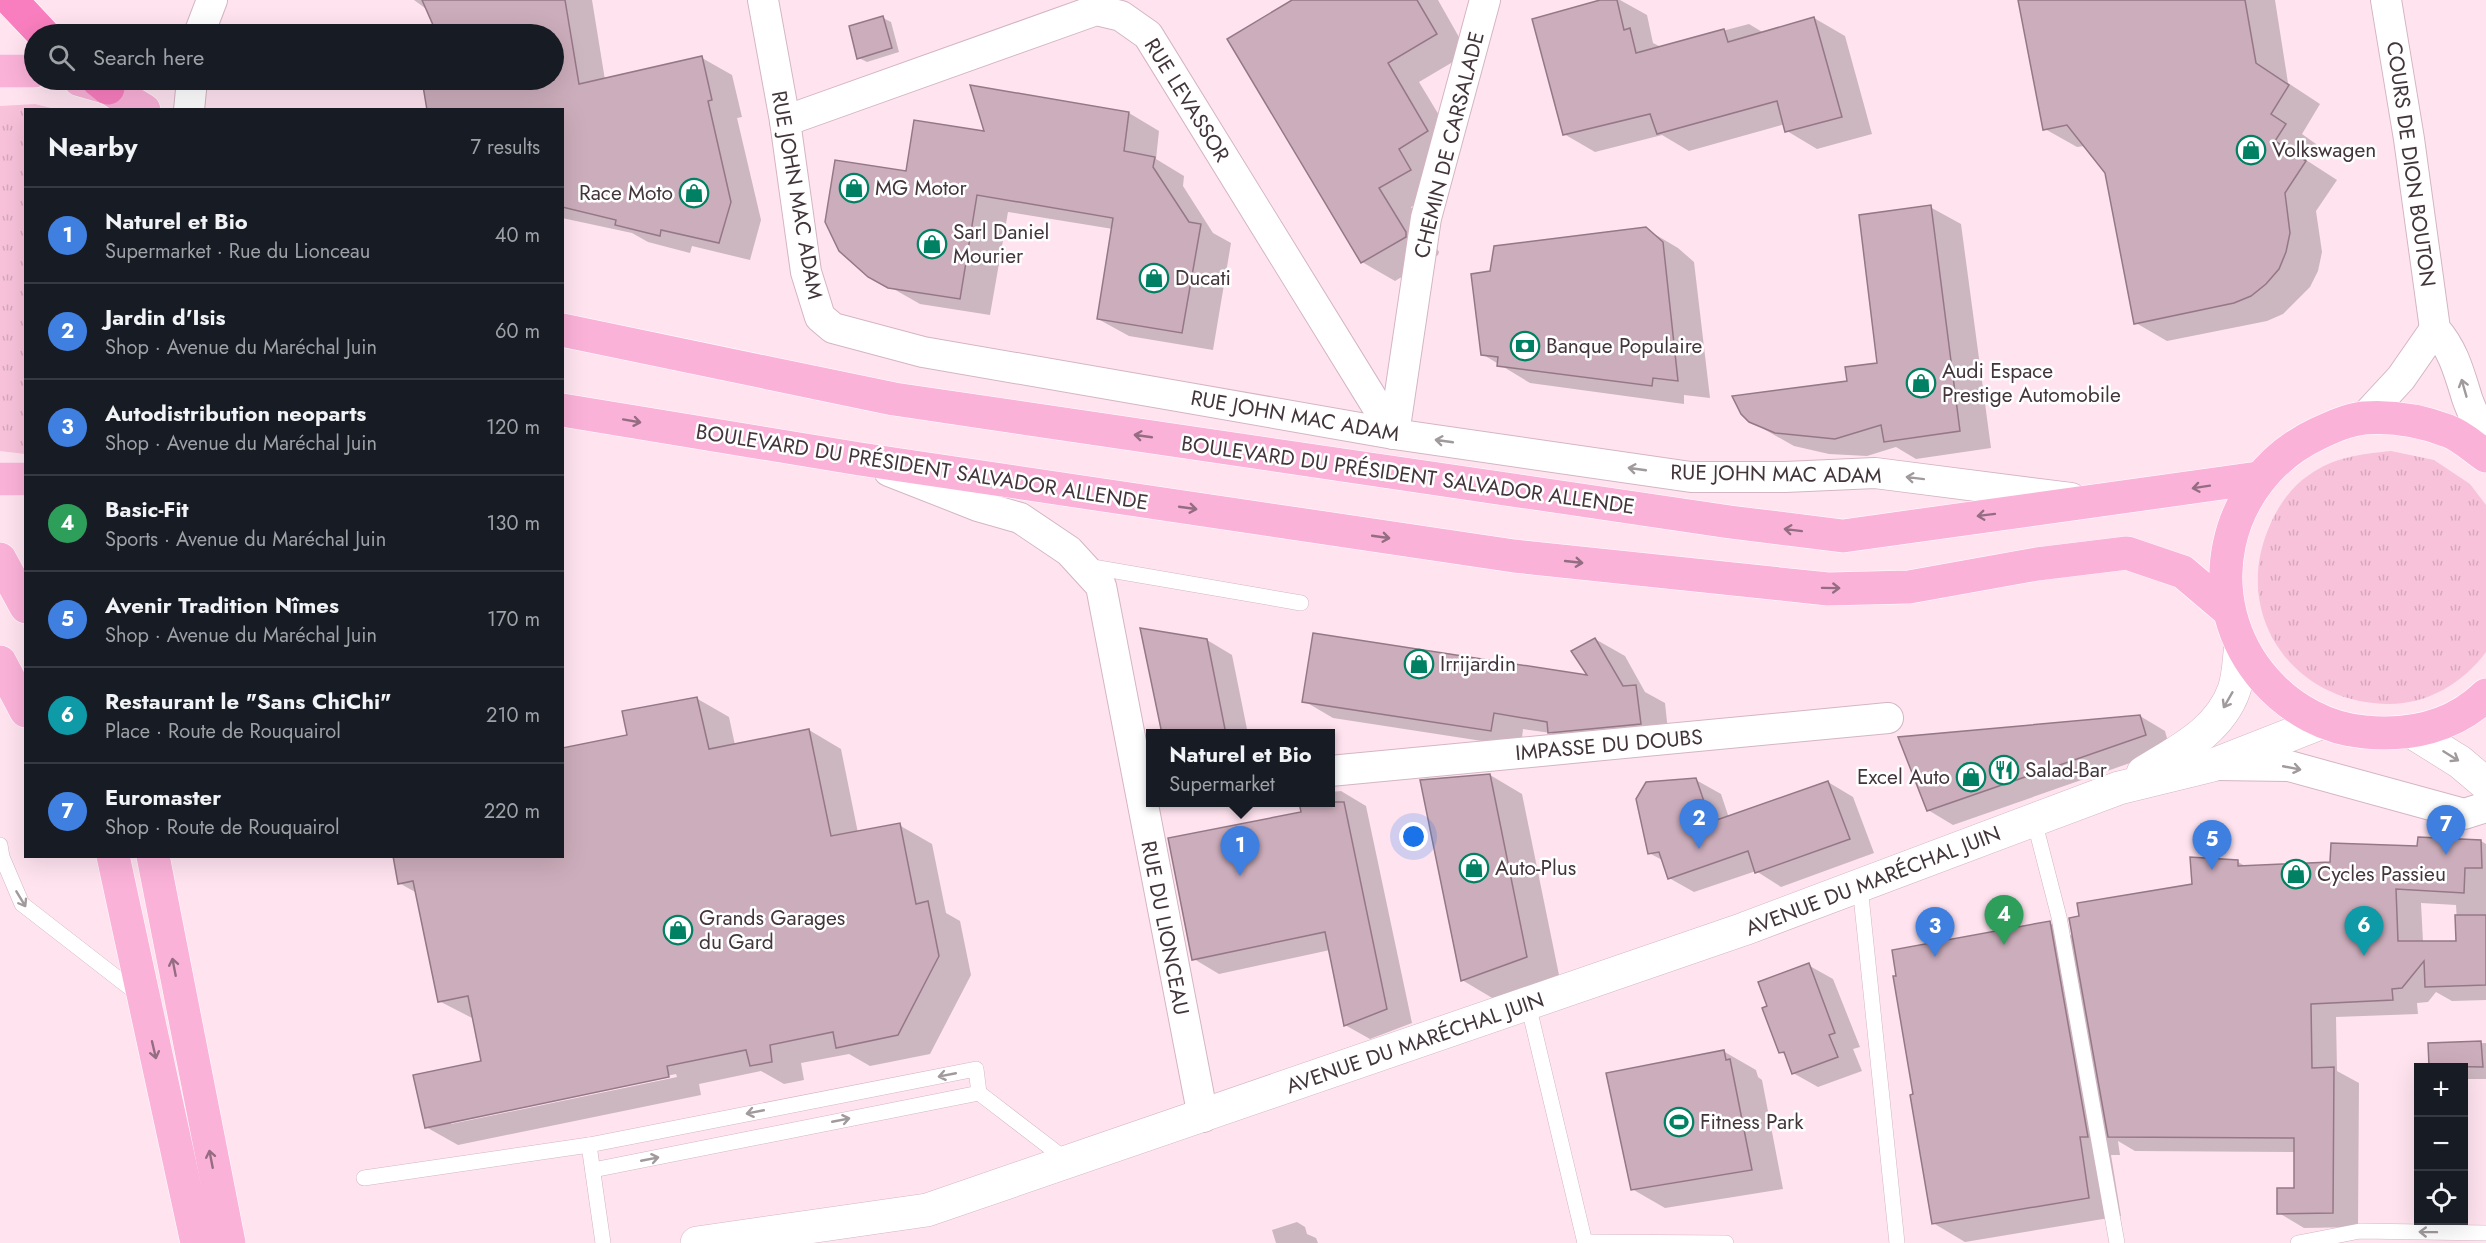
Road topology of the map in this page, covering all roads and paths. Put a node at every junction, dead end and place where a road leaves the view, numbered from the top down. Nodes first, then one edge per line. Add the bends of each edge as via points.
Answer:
1 (11, 0) edge
2 (212, 0) edge
3 (763, 0) edge
4 (1485, 0) edge
5 (2386, 0) edge
6 (1121, 8) edge
7 (34, 24) edge
8 (203, 24) edge
9 (0, 71) edge
10 (24, 71) edge
11 (110, 90) edge
12 (191, 90) edge
13 (141, 108) edge
14 (189, 108) edge
15 (785, 121) junction
16 (2435, 329) junction
17 (564, 330) edge
18 (566, 411) edge
19 (2364, 418) junction
20 (1394, 434) junction
21 (2486, 442) edge
22 (2486, 456) edge
23 (860, 459) junction
24 (2258, 478) junction
25 (0, 479) edge
26 (24, 479) edge
27 (2098, 501) junction
28 (0, 559) edge
29 (1081, 565) junction
30 (24, 603) edge
31 (1301, 603) dead end
32 (2229, 611) junction
33 (2241, 644) junction
34 (0, 662) edge
35 (2486, 695) edge
36 (24, 707) edge
37 (1888, 718) dead end
38 (2323, 722) junction
39 (2412, 732) junction
40 (2213, 765) junction
41 (1335, 771) edge
42 (2486, 784) edge
43 (2119, 788) junction
44 (1144, 789) edge
45 (1147, 807) edge
46 (2486, 807) edge
47 (2034, 820) junction
48 (0, 845) edge
49 (106, 858) edge
50 (114, 858) edge
51 (153, 858) edge
52 (1860, 886) junction
53 (122, 890) junction
54 (142, 997) junction
55 (1528, 1004) junction
56 (979, 1093) junction
57 (1203, 1117) junction
58 (589, 1145) junction
59 (1069, 1162) junction
60 (593, 1170) junction
61 (364, 1178) dead end
62 (211, 1232) edge
63 (2486, 1233) edge
64 (788, 1236) edge
65 (603, 1243) edge
66 (697, 1243) edge
67 (1585, 1243) edge
68 (1726, 1243) edge
69 (1897, 1243) edge
70 (2117, 1243) edge
71 (2298, 1243) edge

1 - 7 highway
2 - 8 street
3 - 15 street, RUE JOHN MAC ADAM
4 - 20 street, CHEMIN DE CARSALADE via 1426,218
5 - 16 street, COURS DE DION BOUTON
6 - 15 street, RUE LEVASSOR via 1096,10
6 - 20 street, RUE LEVASSOR via 1148,35
9 - 10 main road
11 - 13 main road
12 - 14 street
15 - 20 street, RUE JOHN MAC ADAM via 806,272 820,317 833,328 923,352
16 - 19 street via 2407,372
21 -> 16 street, COURS DE DION BOUTON via 2451,351
27 -> 17 main road, BOULEVARD DU PRÉSIDENT SALVADOR ALLENDE via 1843,536 894,399
18 -> 23 main road, BOULEVARD DU PRÉSIDENT SALVADOR ALLENDE
19 - 22 main road via 2406,419 2451,432
19 - 24 main road via 2338,424 2293,445
27 -> 20 street, RUE JOHN MAC ADAM via 1875,473 1691,477
23 - 29 street, RUE DU LIONCEAU via 978,506 1020,518 1069,551
23 -> 32 main road, BOULEVARD DU PRÉSIDENT SALVADOR ALLENDE via 1514,556 1828,589 1909,587 2037,564 2127,553 2183,572
24 -> 27 main road, BOULEVARD DU PRÉSIDENT SALVADOR ALLENDE
24 - 32 main road via 2235,519 2226,565
25 - 26 main road
28 - 30 main road
29 - 31 lane
29 - 44 street, RUE DU LIONCEAU via 1101,586
32 - 33 main road
33 - 38 main road via 2255,669 2274,690
33 -> 43 street, AVENUE DU MARÉCHAL JUIN via 2234,690 2216,722 2199,738
34 - 36 main road
35 - 39 main road via 2475,706 2437,726
37 - 41 street, IMPASSE DU DOUBS
38 - 39 main road via 2355,731
38 - 40 street, AVENUE DU MARÉCHAL JUIN
39 -> 42 street via 2460,762
40 - 43 street, AVENUE DU MARÉCHAL JUIN
40 -> 46 street via 2289,766 2464,814
43 - 47 street, AVENUE DU MARÉCHAL JUIN
45 - 57 street, RUE DU LIONCEAU
47 - 52 street, AVENUE DU MARÉCHAL JUIN
47 - 70 lane via 2059,917
48 -> 54 lane via 22,904
49 - 53 main road
50 - 53 main road
62 -> 51 main road
52 - 55 street, AVENUE DU MARÉCHAL JUIN
52 - 69 lane
53 - 54 main road
54 -> 62 main road
55 - 57 street, AVENUE DU MARÉCHAL JUIN
55 - 67 lane
56 -> 58 lane via 976,1069
56 - 59 lane
60 -> 56 lane
57 - 59 street, AVENUE DU MARÉCHAL JUIN
58 - 60 lane
58 - 61 lane
59 - 64 street, AVENUE DU MARÉCHAL JUIN via 927,1210
60 - 65 lane
63 -> 71 lane via 2360,1230
64 - 66 street, AVENUE DU MARÉCHAL JUIN
67 - 68 lane

